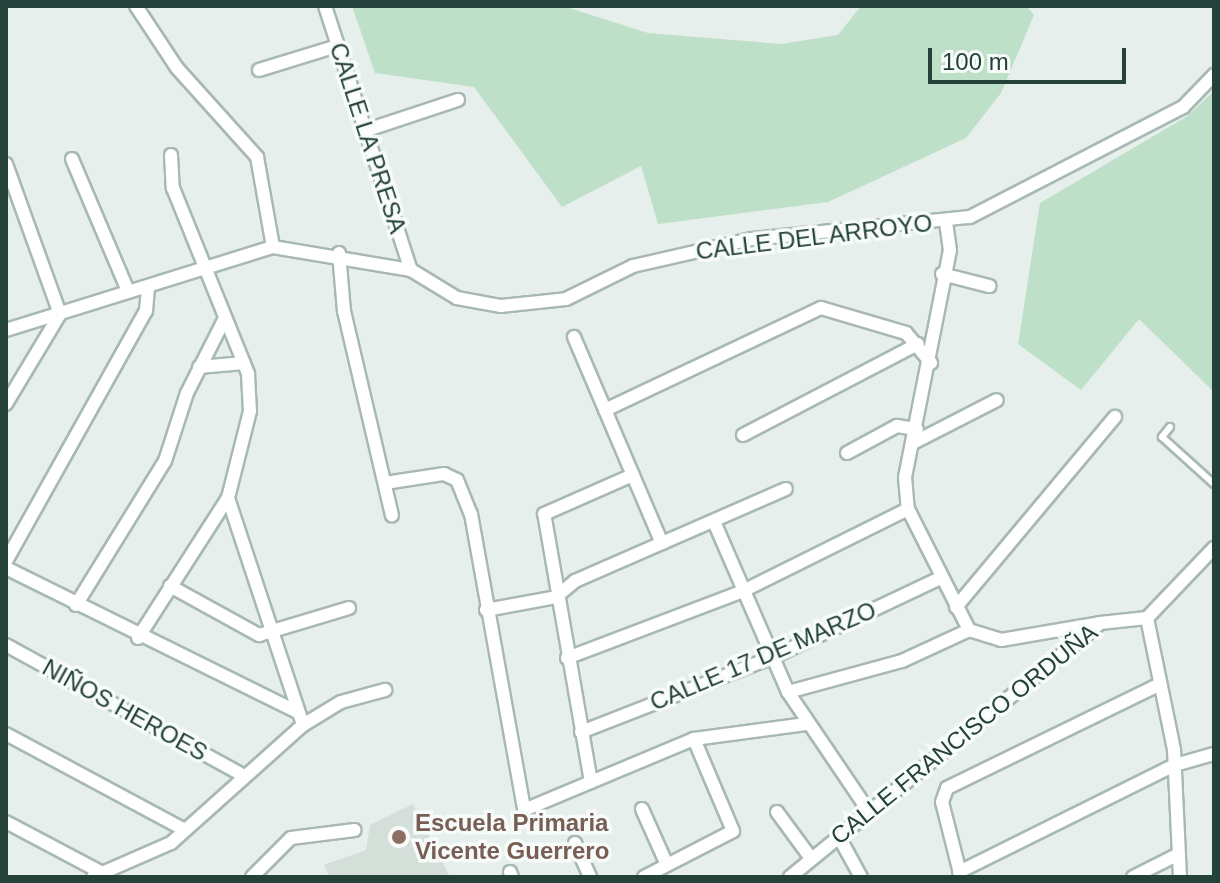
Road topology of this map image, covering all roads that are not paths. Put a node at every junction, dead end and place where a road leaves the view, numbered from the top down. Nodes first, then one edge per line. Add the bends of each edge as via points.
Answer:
1 (136, 6) edge
2 (325, 6) edge
3 (337, 46) junction
4 (259, 70) dead end
5 (1214, 75) edge
6 (458, 100) dead end
7 (364, 131) junction
8 (171, 155) dead end
9 (72, 159) dead end
10 (6, 164) edge
11 (946, 222) junction
12 (273, 247) junction
13 (339, 253) junction
14 (206, 269) junction
15 (411, 270) junction
16 (942, 274) junction
17 (148, 286) junction
18 (989, 286) dead end
19 (128, 291) junction
20 (60, 314) junction
21 (224, 320) junction
22 (6, 330) edge
23 (574, 337) dead end
24 (918, 344) junction
25 (244, 363) junction
26 (931, 363) junction
27 (199, 367) junction
28 (11, 380) edge
29 (997, 400) dead end
30 (6, 404) edge
31 (605, 410) junction
32 (1115, 417) dead end
33 (1170, 427) dead end
34 (917, 429) junction
35 (743, 435) dead end
36 (913, 443) junction
37 (847, 453) dead end
38 (633, 475) junction
39 (385, 483) junction
40 (1214, 484) edge
41 (786, 489) dead end
42 (228, 498) junction
43 (908, 509) junction
44 (392, 515) dead end
45 (715, 524) junction
46 (662, 543) junction
47 (1214, 548) edge
48 (6, 561) edge
49 (6, 568) edge
50 (942, 577) junction
51 (170, 586) junction
52 (743, 591) junction
53 (556, 597) junction
54 (76, 605) junction
55 (956, 607) junction
56 (349, 608) dead end
57 (486, 610) junction
58 (1147, 618) junction
59 (1100, 623) junction
60 (969, 630) junction
61 (270, 634) junction
62 (138, 638) junction
63 (6, 645) edge
64 (567, 658) junction
65 (771, 658) junction
66 (1158, 685) junction
67 (385, 690) dead end
68 (788, 692) junction
69 (300, 718) junction
70 (806, 724) junction
71 (581, 732) junction
72 (6, 734) edge
73 (694, 739) junction
74 (1214, 754) edge
75 (1175, 765) junction
76 (244, 776) junction
77 (591, 782) junction
78 (642, 809) dead end
79 (777, 812) dead end
80 (870, 813) junction
81 (6, 822) edge
82 (185, 830) junction
83 (354, 830) dead end
84 (839, 837) junction
85 (575, 843) dead end
86 (1179, 854) junction
87 (810, 857) junction
88 (667, 865) junction
89 (960, 874) edge
90 (101, 876) edge
91 (252, 877) edge
92 (590, 877) edge
93 (644, 877) edge
94 (790, 877) edge
95 (861, 877) edge
96 (1133, 877) edge
97 (1180, 877) edge

1 - 12 street via 177,68 257,157
2 - 3 street, CALLE LA PRESA
3 - 4 street
3 - 7 street, CALLE LA PRESA
5 - 11 street, CALLE DEL ARROYO via 1183,107 1101,152 995,206
6 - 7 street
7 - 15 street, CALLE LA PRESA
8 - 14 street via 173,188
9 - 19 street
10 - 20 street
11 - 15 street, CALLE DEL ARROYO via 752,239 633,266 566,299 501,306 457,298
11 - 16 street via 950,250
12 - 13 street, CALLE DEL ARROYO
12 - 14 street, CALLE DEL ARROYO
13 - 15 street, CALLE DEL ARROYO
13 - 39 street via 344,311
14 - 17 street, CALLE DEL ARROYO
14 - 21 street
16 - 18 street
16 - 26 street
17 - 19 street, CALLE DEL ARROYO
17 - 48 street via 146,311
19 - 20 street, CALLE DEL ARROYO
20 - 22 street, CALLE DEL ARROYO
20 - 28 street
21 - 25 street
21 - 27 street
23 - 31 street
24 - 26 street
24 - 31 street via 906,333 821,308
24 - 35 street
25 - 27 street
25 - 42 street via 252,397
26 - 34 street
27 - 54 street via 165,461
28 - 30 street
29 - 36 street
31 - 38 street
32 - 55 street
33 - 40 lane via 1162,437
34 - 36 street
34 - 37 street via 897,426
36 - 43 street via 903,487
38 - 46 street
38 - 53 street via 544,514
39 - 44 street
39 - 57 street via 444,474 457,480 471,514
41 - 45 street
42 - 51 street
42 - 61 street
43 - 50 street
43 - 52 street
45 - 46 street
45 - 52 street
46 - 53 street via 575,581
47 - 58 street
49 - 54 street
50 - 55 street
50 - 65 street, CALLE 17 DE MARZO
51 - 61 street via 252,633
51 - 62 street
52 - 64 street
52 - 65 street
53 - 57 street
53 - 64 street
54 - 62 street
55 - 60 street
56 - 61 street
57 - 77 street via 524,810
58 - 59 street, CALLE FRANCISCO ORDUÑA
58 - 66 street
59 - 60 street via 1001,640
59 - 80 street, CALLE FRANCISCO ORDUÑA
60 - 68 street via 902,661
61 - 69 street
62 - 69 street
63 - 76 street, NIÑOS HEROES
64 - 71 street
65 - 68 street
65 - 71 street, CALLE 17 DE MARZO
66 - 75 street
66 - 89 street via 986,764 943,794
67 - 69 street
68 - 70 street
69 - 76 street
70 - 73 street
70 - 80 street
71 - 77 street
72 - 82 street
73 - 77 street
73 - 88 street via 733,831
74 - 75 street
75 - 86 street
75 - 89 street
76 - 82 street
78 - 88 street
79 - 87 street
80 - 84 street, CALLE FRANCISCO ORDUÑA
81 - 90 street
82 - 90 street via 160,850
83 - 91 street via 291,838
84 - 87 street, CALLE FRANCISCO ORDUÑA
84 - 95 street
85 - 92 street
86 - 96 street
86 - 97 street
87 - 94 street, CALLE FRANCISCO ORDUÑA
88 - 93 street

